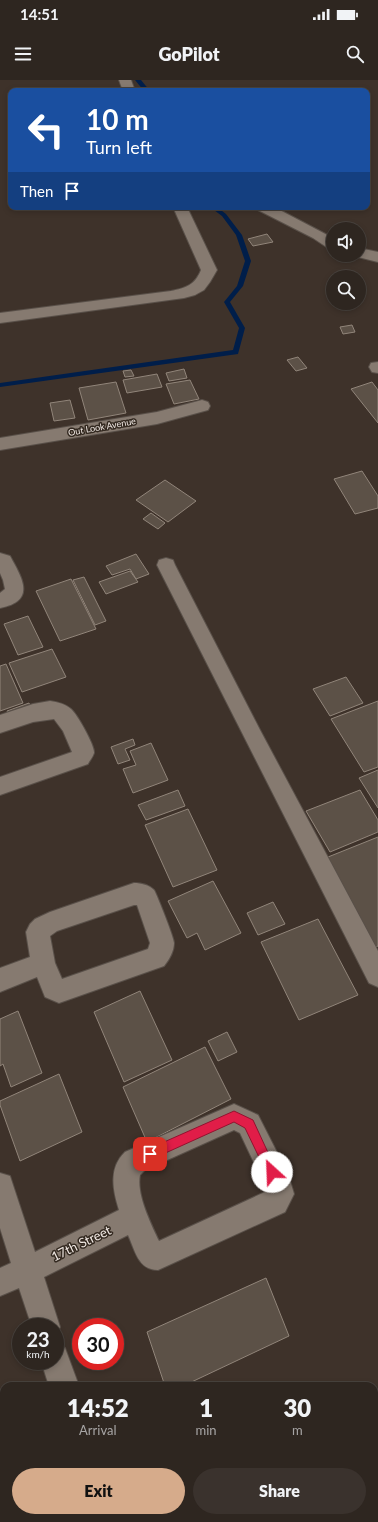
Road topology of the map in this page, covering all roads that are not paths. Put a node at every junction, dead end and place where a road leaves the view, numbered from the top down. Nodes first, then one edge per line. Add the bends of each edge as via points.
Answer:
1 (181, 210) edge
2 (269, 210) edge
3 (326, 240) edge
4 (366, 254) edge
5 (378, 257) edge
6 (0, 318) edge
7 (202, 406) dead end
8 (0, 444) edge
9 (2, 561) edge
10 (166, 565) dead end
11 (0, 601) edge
12 (0, 724) edge
13 (0, 786) edge
14 (43, 963) junction
15 (378, 975) edge
16 (0, 980) edge
17 (0, 1186) edge
18 (135, 1217) junction
19 (28, 1270) junction
20 (0, 1282) edge
21 (43, 1318) edge
22 (59, 1370) edge
23 (63, 1382) edge

1 - 6 street via 209,270 206,281 194,291
2 - 3 street
4 - 5 street
7 - 8 street, Out Look Avenue via 157,418
9 - 11 street via 13,580 15,591
10 - 15 street
12 - 13 street via 47,709 57,710 63,714 83,753 80,758
14 - 14 street via 38,932 43,927 134,894 146,898 162,943 156,958 59,991 54,989
14 - 16 street
17 - 19 street
18 - 18 street via 149,1251 153,1256 158,1256 275,1202 280,1194 278,1184 249,1124 234,1117 136,1161 128,1170 126,1183
18 - 19 street, 17th Street
19 - 20 street, 17th Street
19 - 21 street
22 - 23 street

